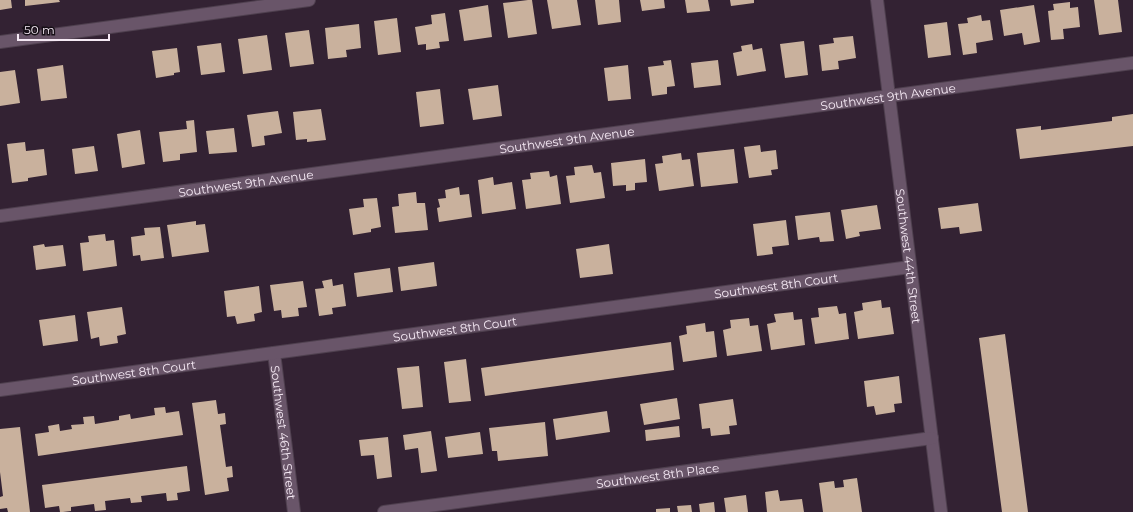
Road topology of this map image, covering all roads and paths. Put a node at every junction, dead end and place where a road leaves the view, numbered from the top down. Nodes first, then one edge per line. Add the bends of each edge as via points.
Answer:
1 (309, 0) edge
2 (877, 0) edge
3 (0, 42) edge
4 (1133, 63) edge
5 (889, 95) junction
6 (0, 216) edge
7 (910, 267) junction
8 (274, 353) junction
9 (0, 390) edge
10 (932, 438) junction
11 (294, 512) edge
12 (384, 512) edge
13 (941, 512) edge

1 - 3 street
2 - 5 street, Southwest 44th Street
4 - 5 street, Southwest 9th Avenue
5 - 6 street, Southwest 9th Avenue
5 - 7 street, Southwest 44th Street
7 - 8 street, Southwest 8th Court
7 - 10 street, Southwest 44th Street
8 - 9 street, Southwest 8th Court
8 - 11 street, Southwest 46th Street
10 - 12 street, Southwest 8th Place
10 - 13 street, Southwest 44th Street

